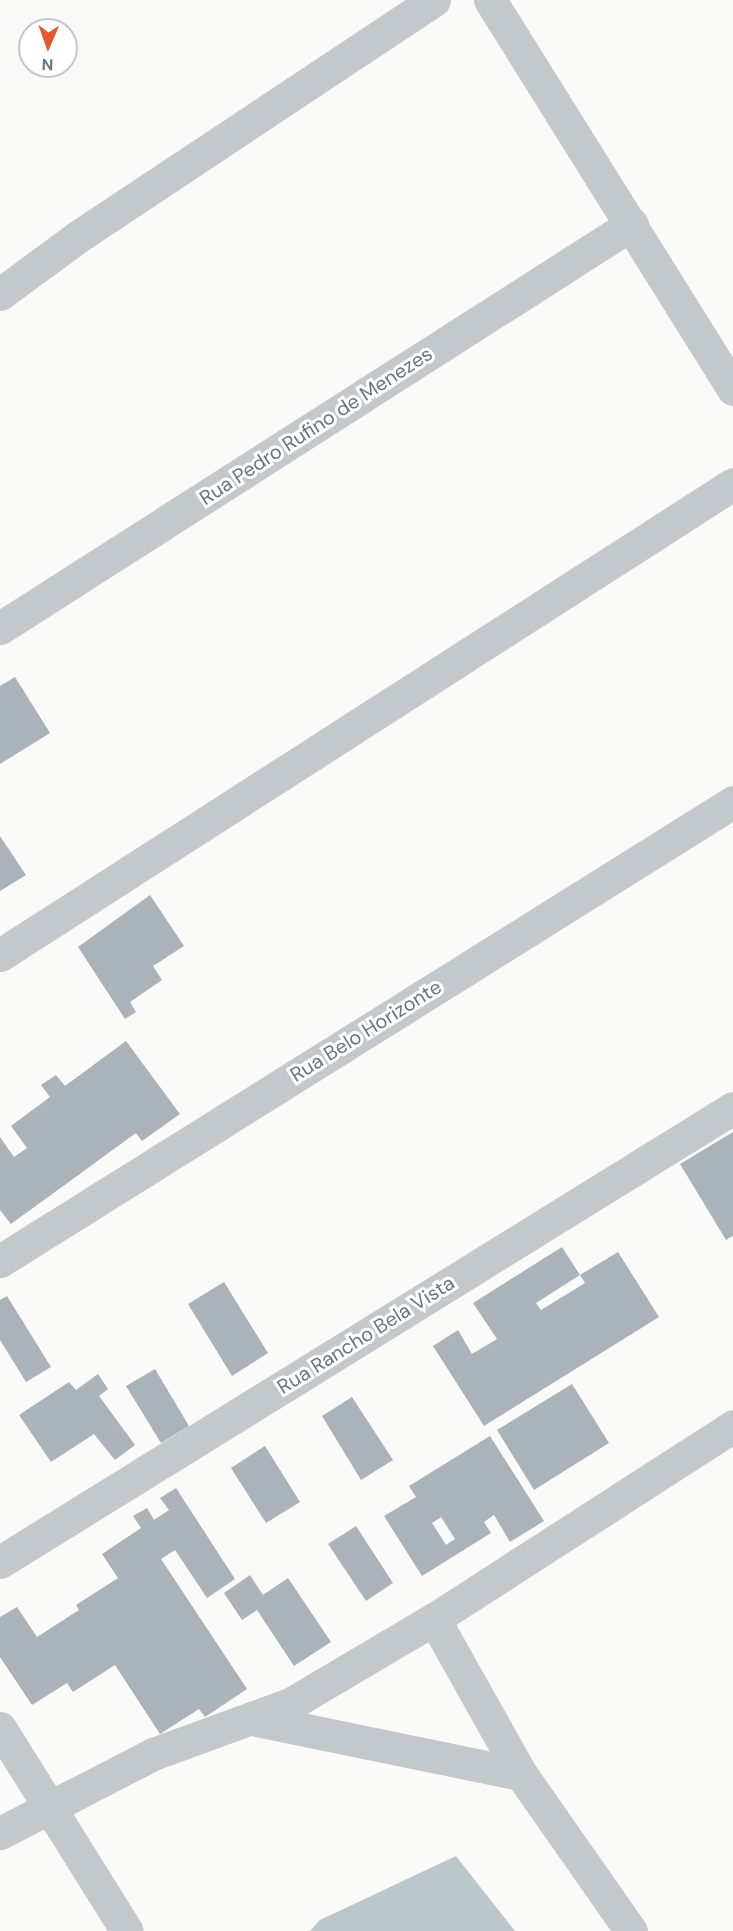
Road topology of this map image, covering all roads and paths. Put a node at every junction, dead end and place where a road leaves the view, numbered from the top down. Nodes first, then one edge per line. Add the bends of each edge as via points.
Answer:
1 (434, 0) edge
2 (490, 0) edge
3 (632, 224) junction
4 (0, 294) edge
5 (733, 389) edge
6 (733, 484) edge
7 (0, 628) edge
8 (733, 802) edge
9 (0, 955) edge
10 (733, 1108) edge
11 (0, 1261) edge
12 (733, 1426) edge
13 (0, 1562) edge
14 (434, 1619) junction
15 (252, 1719) junction
16 (0, 1728) edge
17 (521, 1774) junction
18 (45, 1806) junction
19 (0, 1833) edge
20 (127, 1931) edge
21 (631, 1931) edge

1 - 4 street via 79,236
2 - 3 street
3 - 5 street
3 - 7 street, Rua Pedro Rufino de Menezes
6 - 9 street
8 - 11 street, Rua Belo Horizonte
10 - 13 street, Rua Rancho Bela Vista
12 - 14 street
14 - 15 street via 312,1692
14 - 17 street
15 - 17 street
15 - 18 street via 153,1754
16 - 18 street
17 - 21 street
18 - 19 street
18 - 20 street

